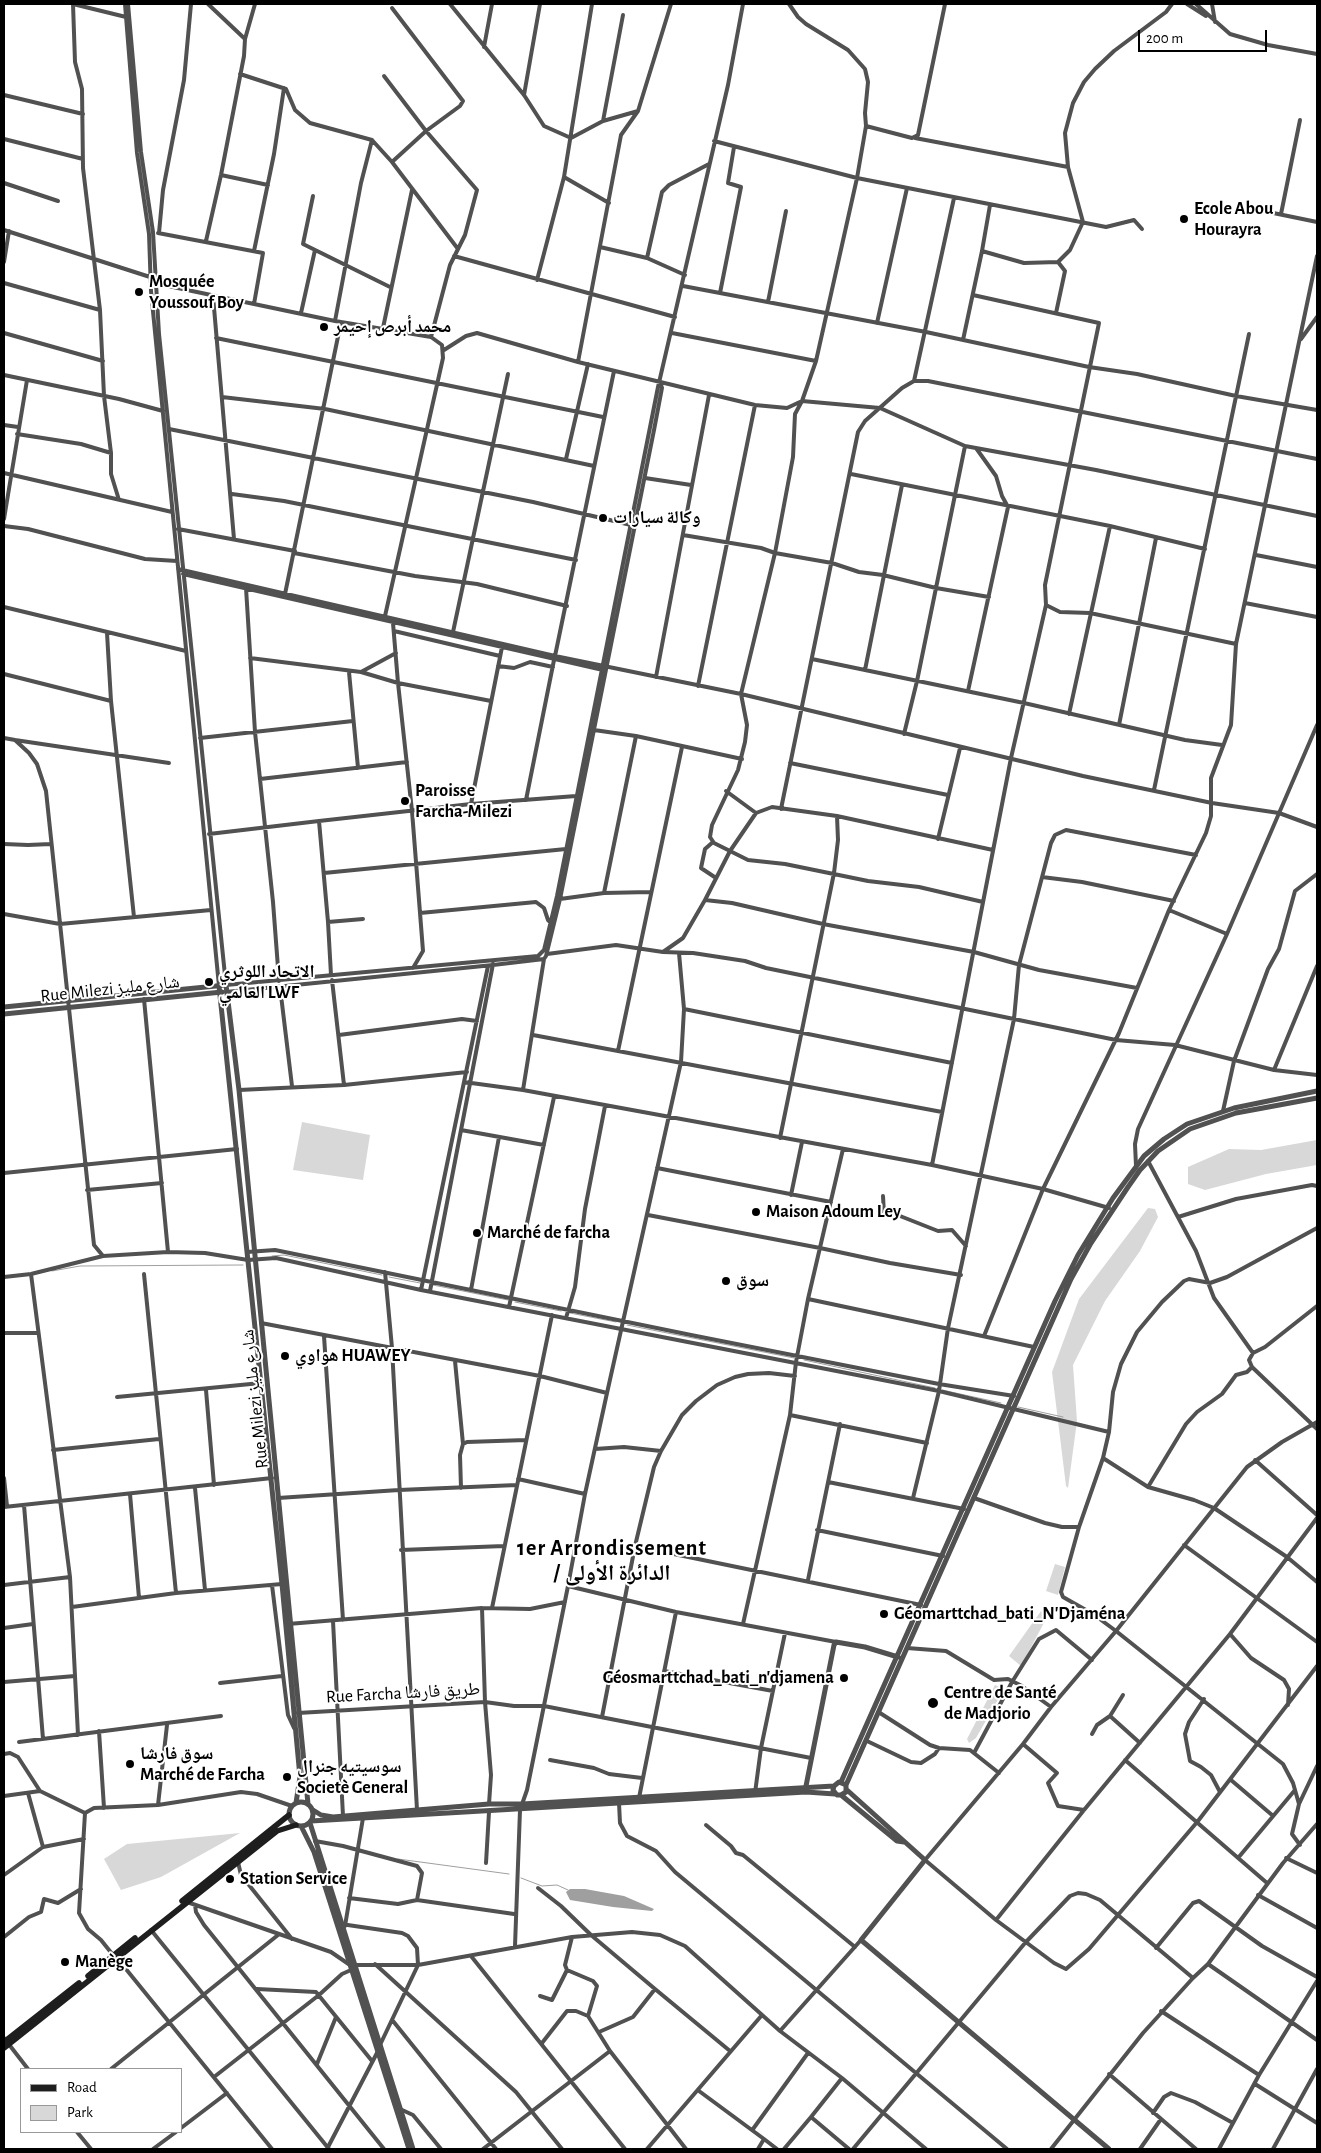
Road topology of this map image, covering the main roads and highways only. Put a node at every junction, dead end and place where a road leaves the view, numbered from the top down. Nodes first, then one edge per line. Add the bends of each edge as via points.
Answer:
1 (289, 1815) road end
2 (298, 1825) road end
3 (186, 1900) junction
4 (115, 1956) junction
5 (5, 2043) edge

1 - 3 main road
2 - 3 main road via 277,1831
3 - 4 main road
3 - 4 main road
4 - 5 main road

